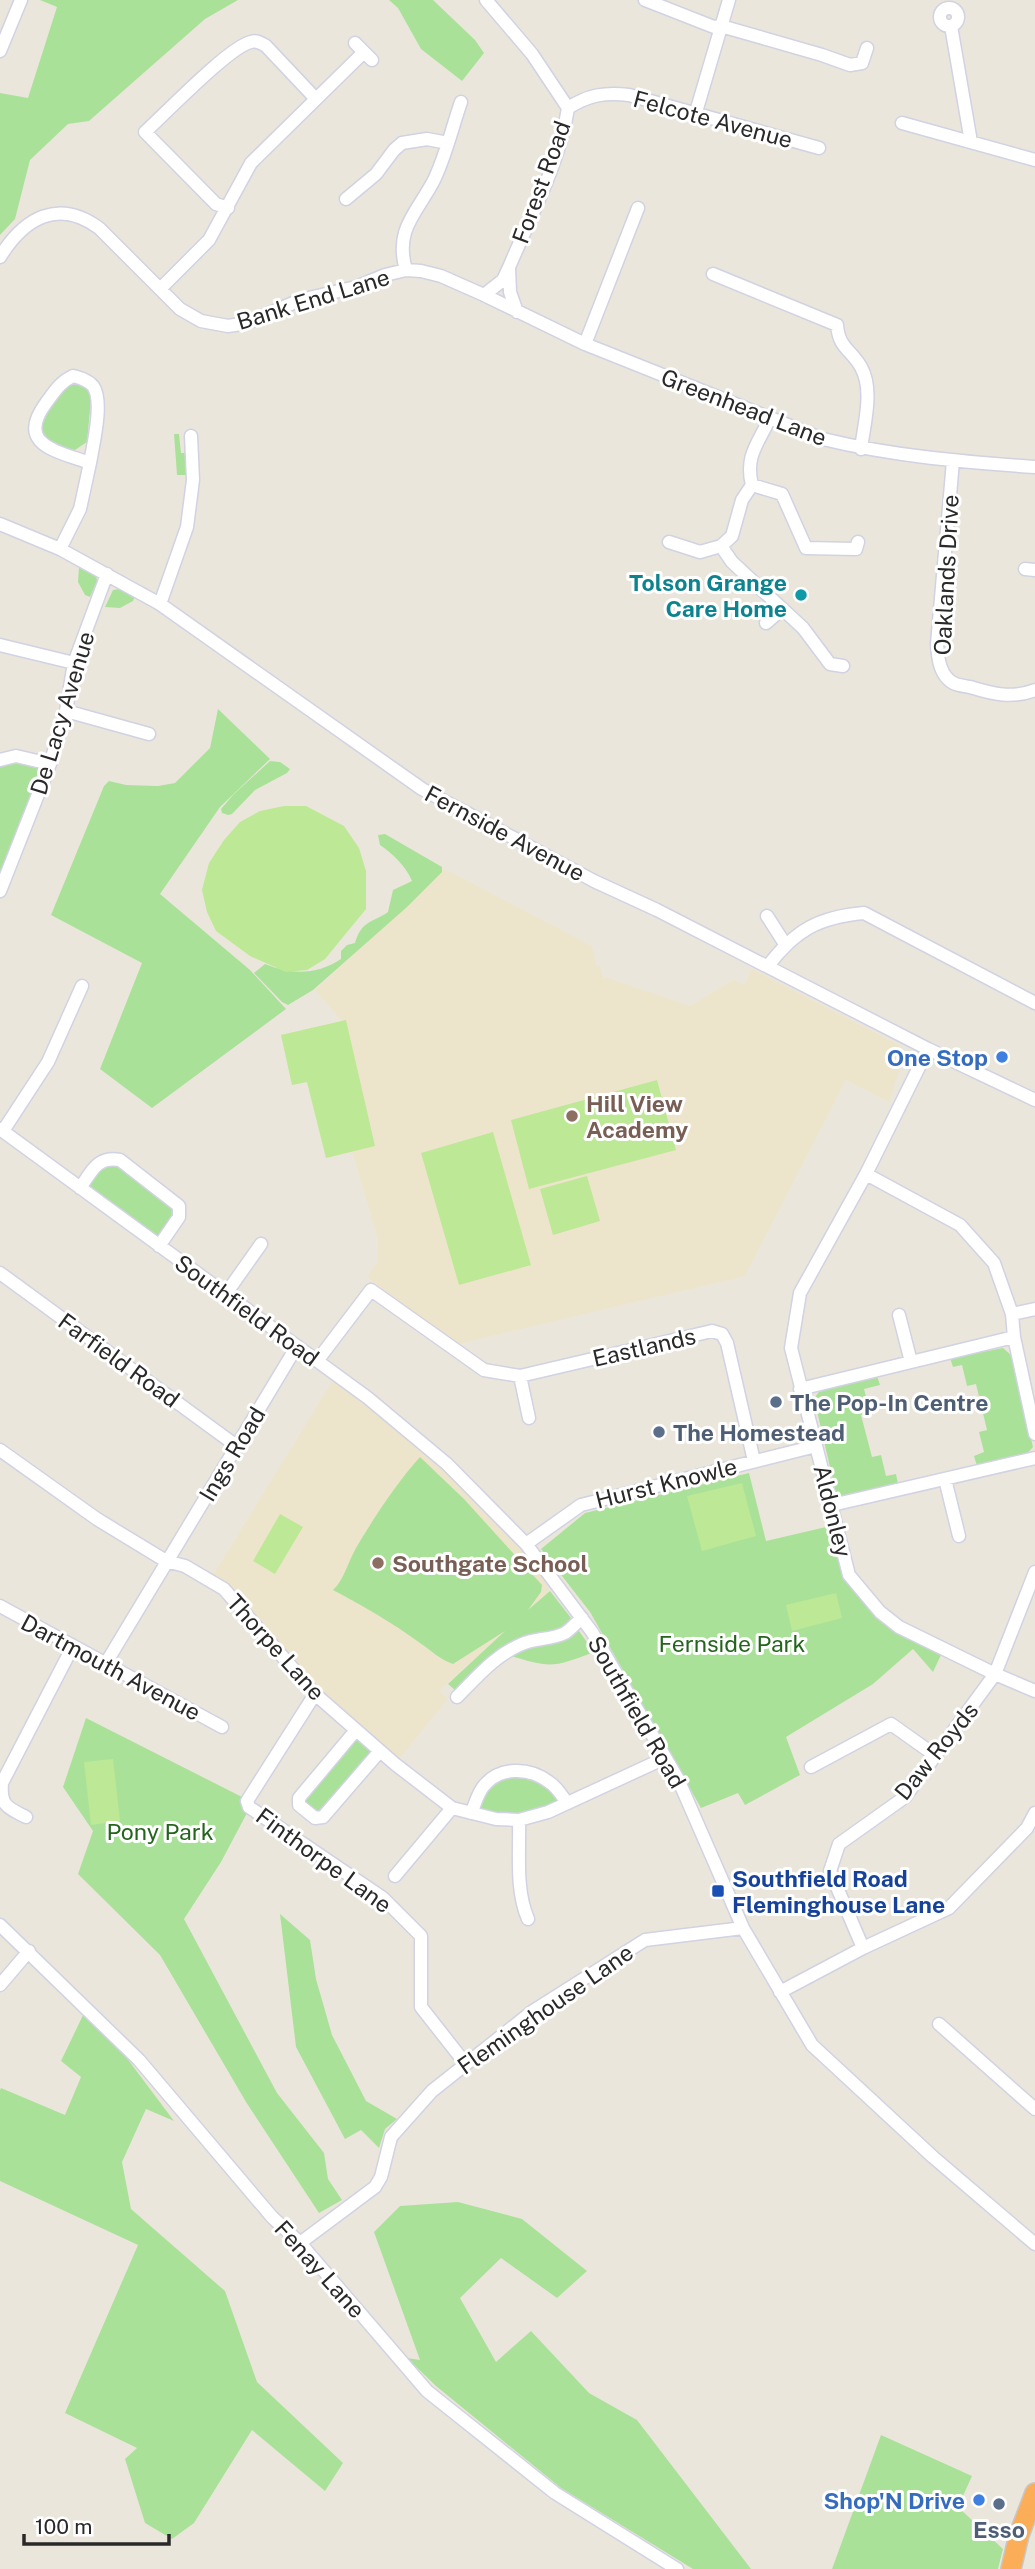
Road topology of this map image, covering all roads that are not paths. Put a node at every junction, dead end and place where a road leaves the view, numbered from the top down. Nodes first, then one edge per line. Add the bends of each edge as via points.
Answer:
1 (21, 0) edge
2 (486, 0) edge
3 (645, 0) edge
4 (729, 0) edge
5 (722, 26) junction
6 (951, 26) dead end
7 (867, 48) dead end
8 (0, 51) edge
9 (364, 52) dead end
10 (316, 99) junction
11 (461, 102) dead end
12 (568, 108) junction
13 (696, 112) junction
14 (902, 123) dead end
15 (971, 142) junction
16 (448, 143) junction
17 (819, 148) dead end
18 (1035, 160) edge
19 (346, 199) dead end
20 (228, 208) junction
21 (638, 208) dead end
22 (0, 257) edge
23 (510, 265) junction
24 (407, 270) junction
25 (713, 274) dead end
26 (160, 289) junction
27 (470, 289) joint
28 (484, 295) junction
29 (517, 312) junction
30 (585, 344) junction
31 (769, 420) junction
32 (191, 436) dead end
33 (861, 449) junction
34 (953, 461) junction
35 (90, 463) junction
36 (1035, 467) edge
37 (752, 485) junction
38 (0, 524) edge
39 (668, 542) dead end
40 (858, 542) dead end
41 (722, 546) junction
42 (60, 549) junction
43 (107, 574) junction
44 (160, 604) junction
45 (782, 609) junction
46 (766, 623) dead end
47 (0, 645) edge
48 (74, 663) junction
49 (843, 666) dead end
50 (1035, 690) edge
51 (66, 711) junction
52 (149, 733) dead end
53 (0, 760) edge
54 (50, 764) junction
55 (0, 891) edge
56 (767, 916) dead end
57 (785, 944) junction
58 (768, 966) junction
59 (82, 986) dead end
60 (1035, 1003) edge
61 (928, 1049) junction
62 (1035, 1100) edge
63 (1, 1130) edge
64 (866, 1174) junction
65 (80, 1188) junction
66 (261, 1244) dead end
67 (159, 1246) junction
68 (0, 1273) edge
69 (225, 1295) junction
70 (1035, 1309) edge
71 (1012, 1314) junction
72 (899, 1315) dead end
73 (1014, 1337) junction
74 (297, 1346) junction
75 (317, 1361) junction
76 (911, 1362) junction
77 (520, 1376) junction
78 (800, 1389) junction
79 (529, 1418) dead end
80 (1035, 1434) edge
81 (816, 1446) junction
82 (238, 1447) junction
83 (0, 1450) edge
84 (1035, 1458) edge
85 (754, 1461) junction
86 (945, 1479) junction
87 (832, 1505) junction
88 (959, 1536) dead end
89 (526, 1544) junction
90 (166, 1561) junction
91 (1035, 1572) edge
92 (0, 1606) edge
93 (582, 1618) junction
94 (73, 1646) junction
95 (106, 1663) junction
96 (995, 1674) junction
97 (1035, 1691) edge
98 (315, 1694) junction
99 (457, 1697) dead end
100 (222, 1727) dead end
101 (356, 1730) junction
102 (380, 1751) junction
103 (936, 1756) junction
104 (665, 1758) junction
105 (811, 1767) dead end
106 (567, 1803) junction
107 (452, 1808) junction
108 (471, 1813) junction
109 (1035, 1813) edge
110 (26, 1817) dead end
111 (519, 1820) junction
112 (395, 1876) dead end
113 (528, 1919) dead end
114 (0, 1925) edge
115 (743, 1928) junction
116 (863, 1948) junction
117 (29, 1951) junction
118 (0, 1985) edge
119 (780, 1992) junction
120 (939, 2024) dead end
121 (465, 2063) junction
122 (1035, 2109) edge
123 (300, 2243) junction
124 (1035, 2244) edge
125 (1035, 2493) edge
126 (677, 2569) edge
127 (1011, 2569) edge

1 - 8 street
2 - 12 street, Forest Road via 532,54
3 - 5 street via 714,27
4 - 5 street
5 - 7 street via 850,65 862,63
5 - 13 street
6 - 15 street
9 - 10 street
10 - 20 street via 251,163
10 - 20 street via 266,46 252,41 219,64 141,136 216,204
11 - 16 street
12 - 13 street, Felcote Avenue via 587,97 614,93
12 - 23 street, Forest Road via 557,152
13 - 17 street, Felcote Avenue
14 - 15 street
15 - 18 street
16 - 19 street via 427,139 402,143 376,174
16 - 24 street via 434,180 407,223 402,242
20 - 26 street via 209,240
21 - 30 street
22 - 26 street, Bank End Lane via 16,235 38,218 72,214 99,228
23 - 28 street, Forest Road via 503,280
23 - 29 street, Forest Road via 510,292
24 - 26 street, Bank End Lane via 299,300 247,323 228,326 201,321
24 - 27 street, Bank End Lane via 441,276
25 - 33 street via 837,325 842,346 861,367 865,379
27 - 28 street, Greenhead Lane
28 - 29 street, Greenhead Lane
29 - 30 street, Greenhead Lane
30 - 31 street, Greenhead Lane
31 - 33 street, Greenhead Lane
31 - 37 street via 749,460
32 - 44 street via 187,527
33 - 34 street, Greenhead Lane
34 - 36 street, Greenhead Lane
34 - 50 street, Oaklands Drive via 939,662 951,682 998,695
35 - 35 street via 48,448 34,428 35,417 61,383 73,376 93,386 97,397
35 - 42 street via 79,509
37 - 40 street via 782,494 806,548 856,549
37 - 41 street via 742,500 732,536
38 - 42 street, Fernside Avenue
39 - 41 street via 700,552
41 - 45 street via 732,562
42 - 43 street, Fernside Avenue
43 - 44 street, Fernside Avenue
43 - 48 street, De Lacy Avenue
44 - 58 street, Fernside Avenue via 422,789 594,881
45 - 46 street
45 - 49 street via 830,664
47 - 48 street
48 - 51 street, De Lacy Avenue
51 - 52 street
51 - 54 street, De Lacy Avenue
53 - 54 street via 16,756
54 - 55 street, De Lacy Avenue
56 - 57 street
57 - 58 street
57 - 60 street via 815,924 864,913
58 - 61 street, Fernside Avenue
59 - 63 street via 48,1062
61 - 62 street, Fernside Avenue
61 - 64 street, Aldonley
63 - 65 street, Southfield Road
64 - 71 street via 960,1225 994,1263
64 - 78 street, Aldonley via 800,1293 791,1348
65 - 67 street, Southfield Road
65 - 67 street, Southfield Road via 98,1163 120,1160 179,1206 179,1217
66 - 69 street
67 - 69 street, Southfield Road
68 - 82 street, Farfield Road
69 - 74 street, Southfield Road
70 - 71 street
71 - 73 street
72 - 76 street
73 - 76 street
73 - 80 street
74 - 75 street, Southfield Road
74 - 82 street, Ings Road
75 - 77 street, Eastlands via 370,1290 484,1370
75 - 89 street, Southfield Road via 447,1464
76 - 78 street
77 - 79 street
77 - 85 street, Eastlands via 712,1331 722,1334
78 - 81 street, Aldonley
81 - 85 street, Hurst Knowle
81 - 87 street, Aldonley
82 - 90 street, Ings Road
83 - 90 street, Thorpe Lane
84 - 86 street
85 - 89 street, Hurst Knowle via 581,1505
86 - 87 street
86 - 88 street
87 - 96 street, Aldonley via 849,1575 880,1612 899,1627
89 - 93 street, Southfield Road
90 - 95 street, Ings Road
90 - 98 street, Thorpe Lane via 186,1566 224,1590
91 - 96 street, Daw Royds
92 - 94 street, Dartmouth Avenue
93 - 99 street via 565,1632 504,1653
93 - 104 street, Southfield Road
94 - 95 street, Dartmouth Avenue
94 - 110 street via 2,1783 4,1806
95 - 100 street, Dartmouth Avenue
96 - 97 street, Aldonley
96 - 103 street, Daw Royds
98 - 101 street, Thorpe Lane
98 - 121 street, Finthorpe Lane via 247,1801 249,1807 383,1899 421,1936 421,2007
101 - 102 street, Thorpe Lane
101 - 102 street via 299,1798 299,1805 315,1818 323,1816
102 - 107 street, Thorpe Lane
103 - 105 street via 891,1724
103 - 116 street, Daw Royds via 905,1797 839,1844 830,1871
104 - 106 street, Thorpe Lane
104 - 115 street, Southfield Road
106 - 108 street via 547,1780 525,1770 512,1771 489,1780
106 - 111 street, Thorpe Lane
107 - 108 street, Thorpe Lane
107 - 112 street
108 - 111 street, Thorpe Lane
109 - 116 street via 1027,1828 949,1909
111 - 113 street via 521,1891
114 - 117 street, Fenay Lane
115 - 119 street, Southfield Road
115 - 121 street, Fleminghouse Lane via 645,1940 534,2011
116 - 119 street
117 - 118 street
117 - 123 street, Fenay Lane via 139,2060 272,2217
119 - 124 street, Southfield Road via 818,2052
120 - 122 street
121 - 123 street, Fleminghouse Lane via 432,2091 391,2137 375,2187
123 - 126 street, Fenay Lane via 427,2391 555,2493
125 - 127 highway

